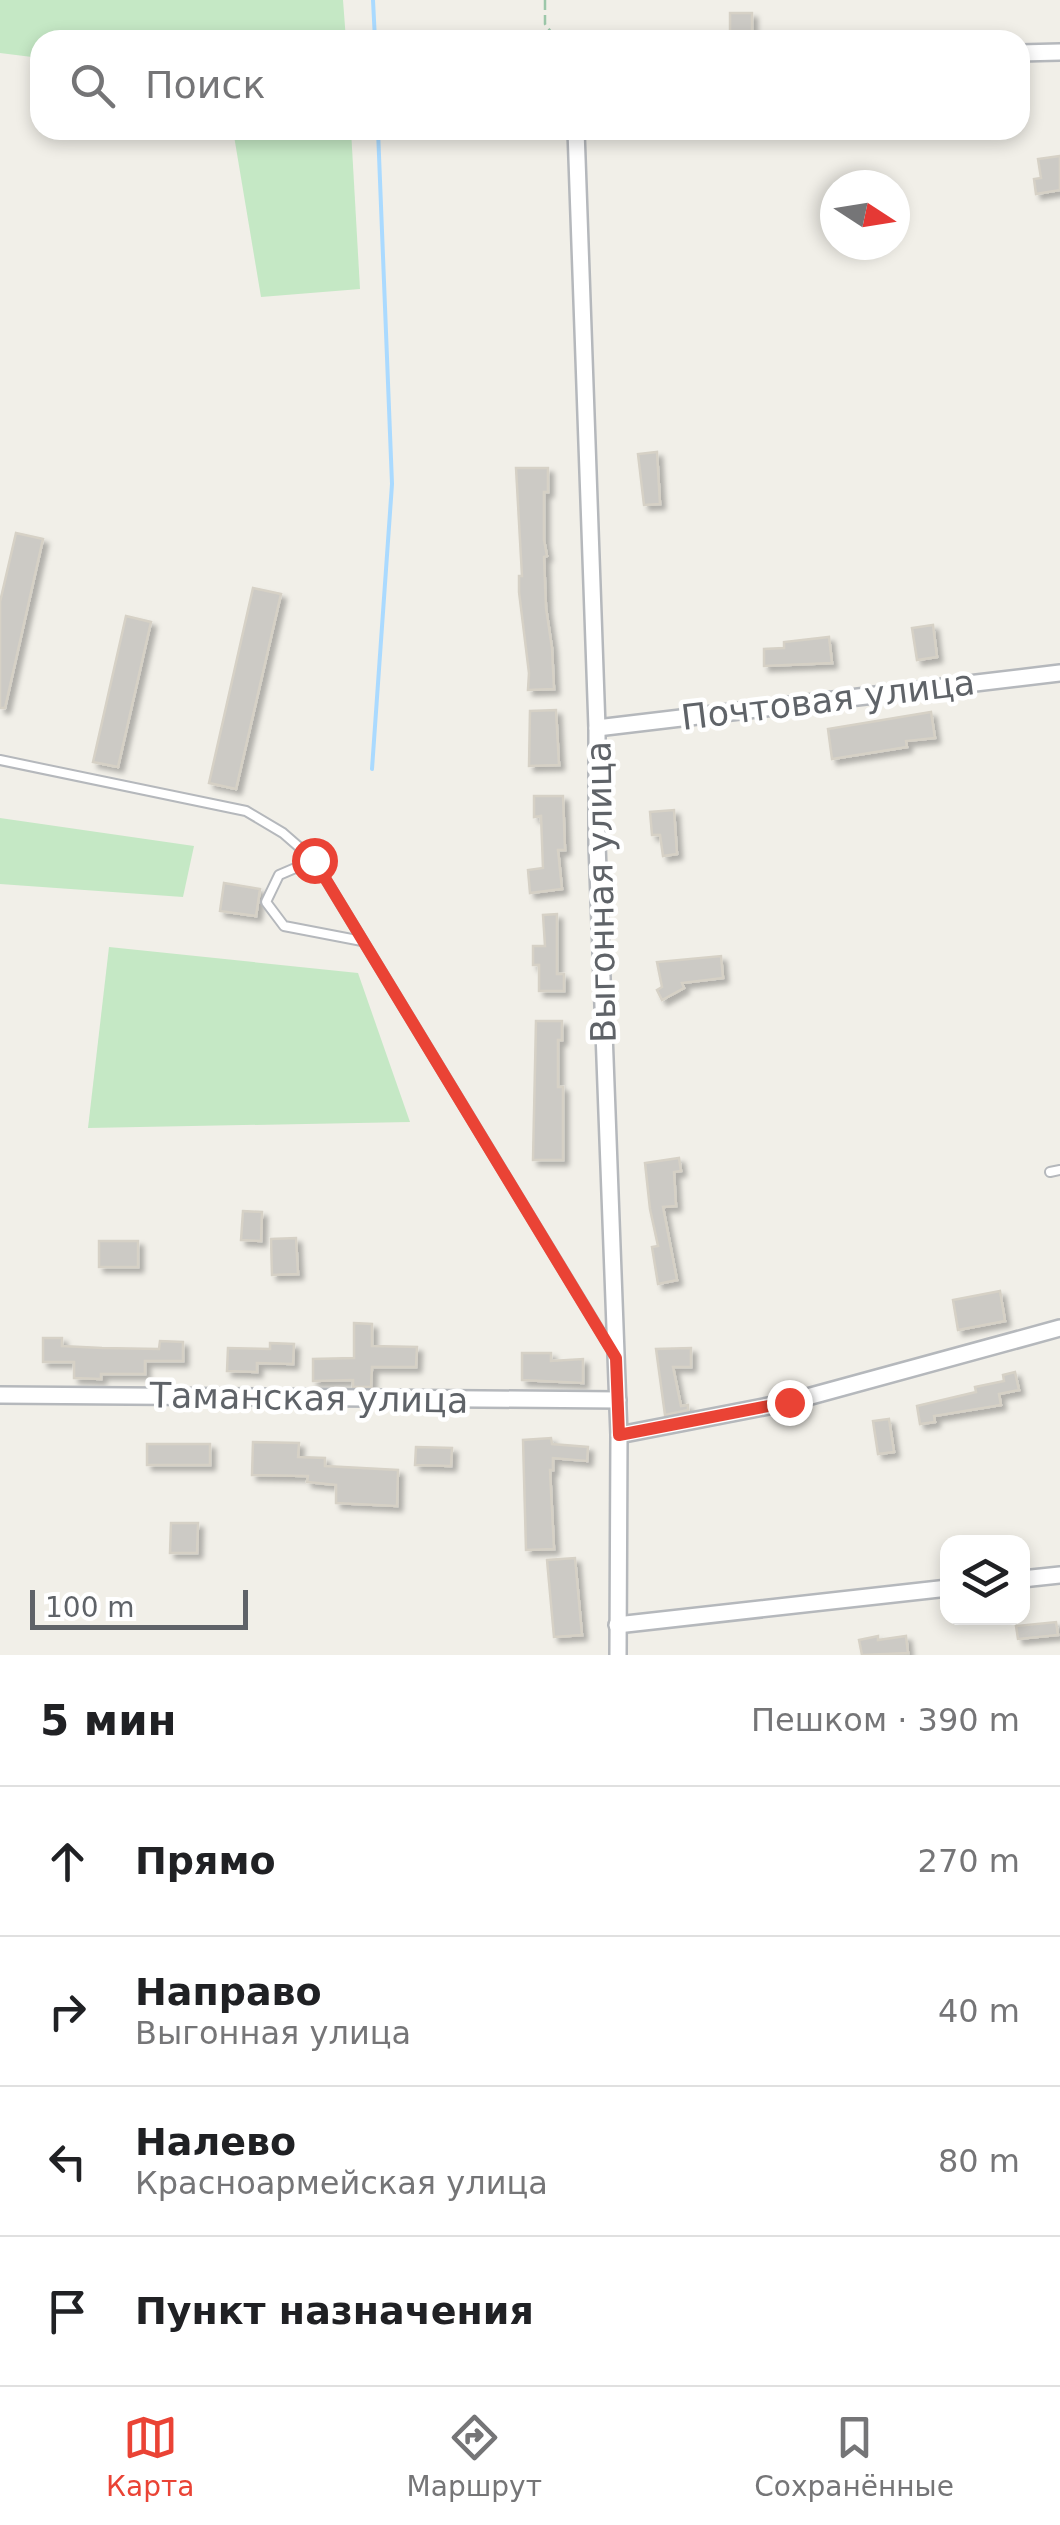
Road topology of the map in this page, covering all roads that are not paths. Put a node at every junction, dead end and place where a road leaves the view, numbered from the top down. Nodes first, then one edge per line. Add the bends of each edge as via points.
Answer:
1 (1030, 52) edge
2 (1060, 52) edge
3 (576, 140) edge
4 (1060, 672) edge
5 (597, 728) junction
6 (0, 760) edge
7 (314, 860) junction
8 (362, 941) junction
9 (1060, 1328) edge
10 (616, 1358) junction
11 (0, 1394) edge
12 (618, 1400) junction
13 (619, 1435) junction
14 (1060, 1575) edge
15 (1030, 1579) edge
16 (940, 1589) edge
17 (617, 1625) junction
18 (618, 1655) edge

1 - 2 street
3 - 5 street, Выгонная улица
4 - 5 street, Почтовая улица
5 - 10 street, Выгонная улица
6 - 7 lane via 246,812
7 - 8 lane
7 - 8 lane via 279,875 266,902 284,926
8 - 10 lane
9 - 13 street via 789,1402
10 - 12 street, Выгонная улица
11 - 12 street, Таманская улица
12 - 13 street, Выгонная улица
13 - 17 street, Выгонная улица
14 - 15 street
16 - 17 street
17 - 18 street, Выгонная улица

